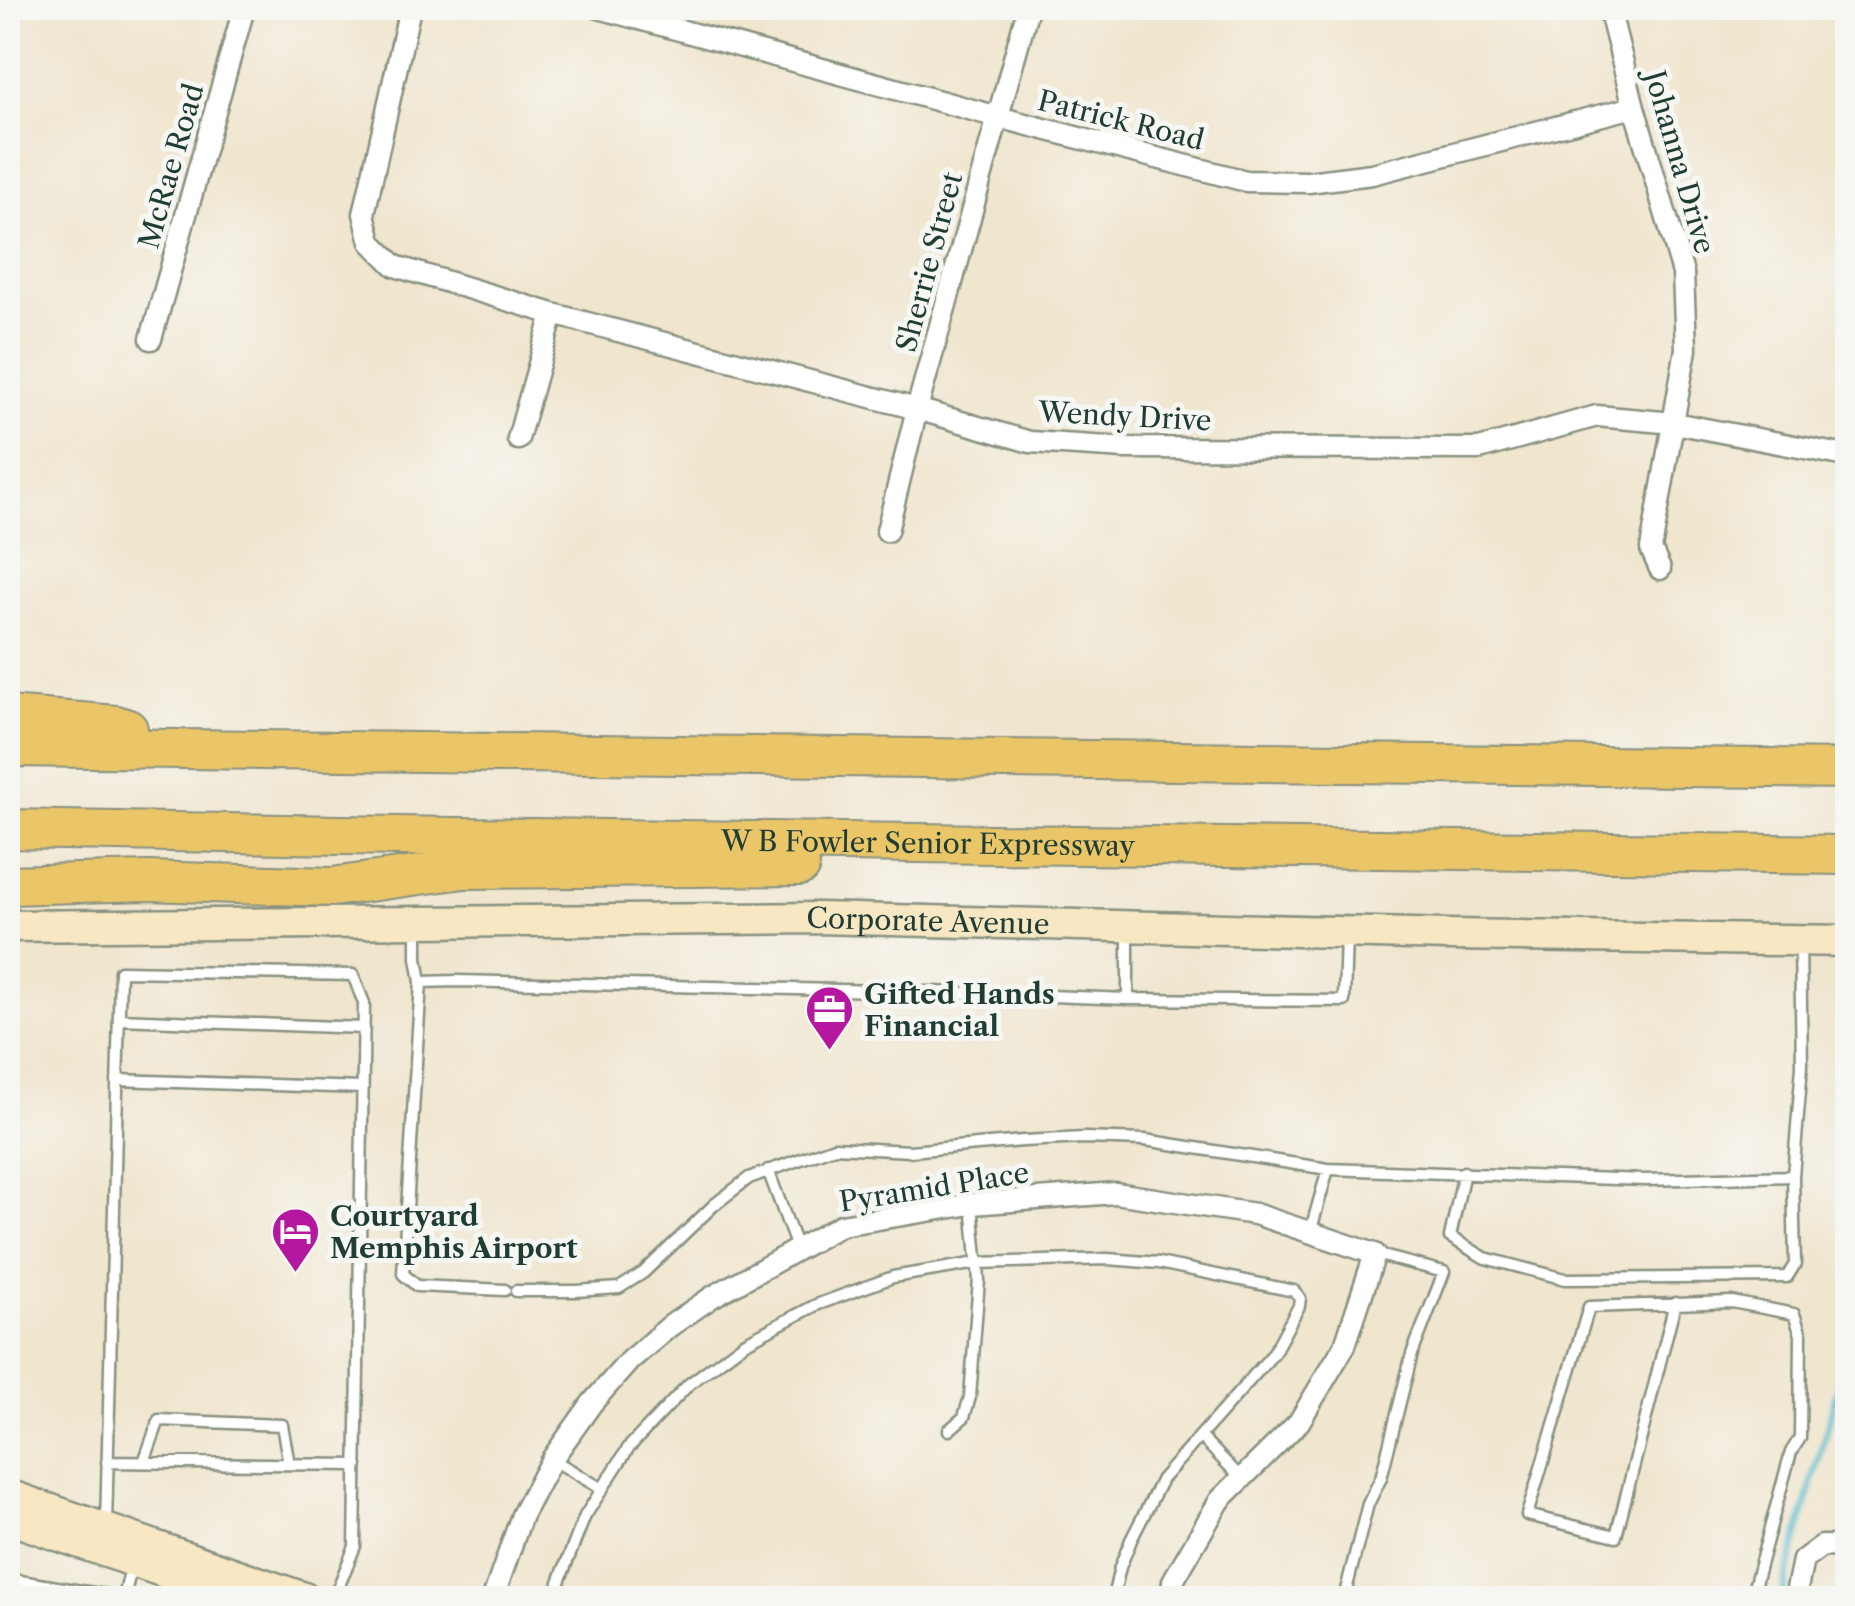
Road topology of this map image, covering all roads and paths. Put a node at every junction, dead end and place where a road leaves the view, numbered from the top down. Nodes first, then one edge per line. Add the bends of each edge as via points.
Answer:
1 (244, 8) edge
2 (410, 8) edge
3 (599, 8) edge
4 (1028, 8) edge
5 (1609, 8) edge
6 (1634, 107) junction
7 (998, 117) junction
8 (554, 314) junction
9 (151, 339) dead end
10 (917, 409) junction
11 (1674, 422) junction
12 (518, 439) dead end
13 (1841, 455) dead end
14 (886, 531) dead end
15 (1660, 569) dead end
16 (8, 716) edge
17 (8, 747) edge
18 (198, 750) junction
19 (1848, 769) edge
20 (8, 829) edge
21 (1061, 844) junction
22 (1848, 855) edge
23 (8, 885) edge
24 (416, 922) junction
25 (8, 926) edge
26 (1128, 926) junction
27 (1346, 932) junction
28 (1800, 940) junction
29 (1848, 941) edge
30 (421, 982) junction
31 (1128, 999) junction
32 (119, 1019) junction
33 (364, 1028) junction
34 (117, 1080) junction
35 (363, 1088) junction
36 (1328, 1169) junction
37 (768, 1170) junction
38 (1464, 1172) junction
39 (1794, 1176) junction
40 (972, 1204) junction
41 (1310, 1232) junction
42 (797, 1248) junction
43 (1375, 1254) junction
44 (977, 1263) junction
45 (1675, 1304) junction
46 (949, 1430) dead end
47 (1200, 1436) junction
48 (552, 1459) junction
49 (108, 1462) junction
50 (144, 1462) junction
51 (289, 1464) junction
52 (357, 1465) junction
53 (1242, 1478) junction
54 (602, 1489) junction
55 (8, 1495) edge
56 (8, 1518) edge
57 (106, 1528) junction
58 (1848, 1546) edge
59 (132, 1561) junction
60 (1842, 1578) dead end
61 (8, 1580) edge
62 (124, 1598) edge
63 (240, 1598) edge
64 (304, 1598) edge
65 (334, 1598) edge
66 (493, 1598) edge
67 (560, 1598) edge
68 (1113, 1598) edge
69 (1172, 1598) edge
70 (1344, 1598) edge
71 (1750, 1598) edge
72 (1794, 1598) edge
73 (1841, 1598) edge

1 - 9 street, McRae Road
2 - 8 street, Wendy Drive via 364,214 371,242 394,266
3 - 7 street, Patrick Road
4 - 7 street, Sherrie Street
5 - 6 street, Johanna Drive
6 - 7 street, Patrick Road via 1372,174 1308,182 1246,181
6 - 11 street, Johanna Drive via 1684,273 1686,350
7 - 10 street, Sherrie Street
8 - 10 street, Wendy Drive
8 - 12 street
10 - 11 street, Wendy Drive via 1030,442 1125,448 1479,449 1597,416
10 - 14 street, Sherrie Street
11 - 13 street, Wendy Drive
11 - 15 street, Johanna Drive via 1651,549
16 - 18 highway via 116,725
17 - 18 highway
18 - 19 highway
20 - 21 highway, W B Fowler Senior Expressway
21 - 22 highway, W B Fowler Senior Expressway
21 - 23 highway via 834,866 464,869 332,887
24 - 25 street, Corporate Avenue
24 - 26 street, Corporate Avenue via 818,918
24 - 30 lane
26 - 27 street, Corporate Avenue
26 - 31 lane
27 - 28 street, Corporate Avenue
27 - 31 lane via 1344,1001
28 - 29 street, Corporate Avenue
28 - 39 lane via 1802,1066
30 - 31 lane
30 - 37 lane via 403,1274 417,1286 618,1288 643,1273 714,1205
32 - 33 lane
32 - 33 lane via 120,970 353,974
32 - 34 lane
33 - 35 lane
34 - 35 lane
34 - 49 lane
35 - 52 lane
36 - 37 lane via 1145,1140 1084,1138 910,1152 834,1147
36 - 38 lane
36 - 41 lane
37 - 42 lane
38 - 39 lane via 1646,1180
38 - 39 lane via 1450,1237 1485,1258 1565,1279 1787,1277 1795,1264
40 - 41 street, Pyramid Place via 1115,1193 1255,1214
40 - 42 street, Pyramid Place via 841,1225
40 - 44 lane
41 - 43 street, Pyramid Place
42 - 48 street, Pyramid Place via 712,1296 630,1360
43 - 53 street via 1336,1361 1299,1422
43 - 70 lane via 1444,1272 1412,1354
44 - 46 lane via 970,1397 964,1417
44 - 47 lane via 1159,1263 1294,1291 1299,1306 1272,1354
44 - 54 lane via 893,1276 816,1305 744,1344 689,1384 629,1447
45 - 45 lane via 1616,1536 1526,1515 1589,1307
45 - 71 lane via 1732,1302 1794,1314 1801,1335 1800,1438
47 - 53 lane
47 - 68 lane via 1162,1479 1130,1540
48 - 54 lane
48 - 66 street, Pyramid Place via 522,1515
49 - 50 lane
49 - 57 lane
50 - 51 lane
50 - 51 lane via 159,1420 282,1425
51 - 52 lane
52 - 65 lane via 356,1546
53 - 69 street via 1220,1500 1174,1581
54 - 67 lane via 558,1582
55 - 57 street
56 - 59 street
57 - 64 street
58 - 72 street via 1822,1546 1803,1560
59 - 62 lane
59 - 63 street
60 - 73 lane
61 - 62 lane

